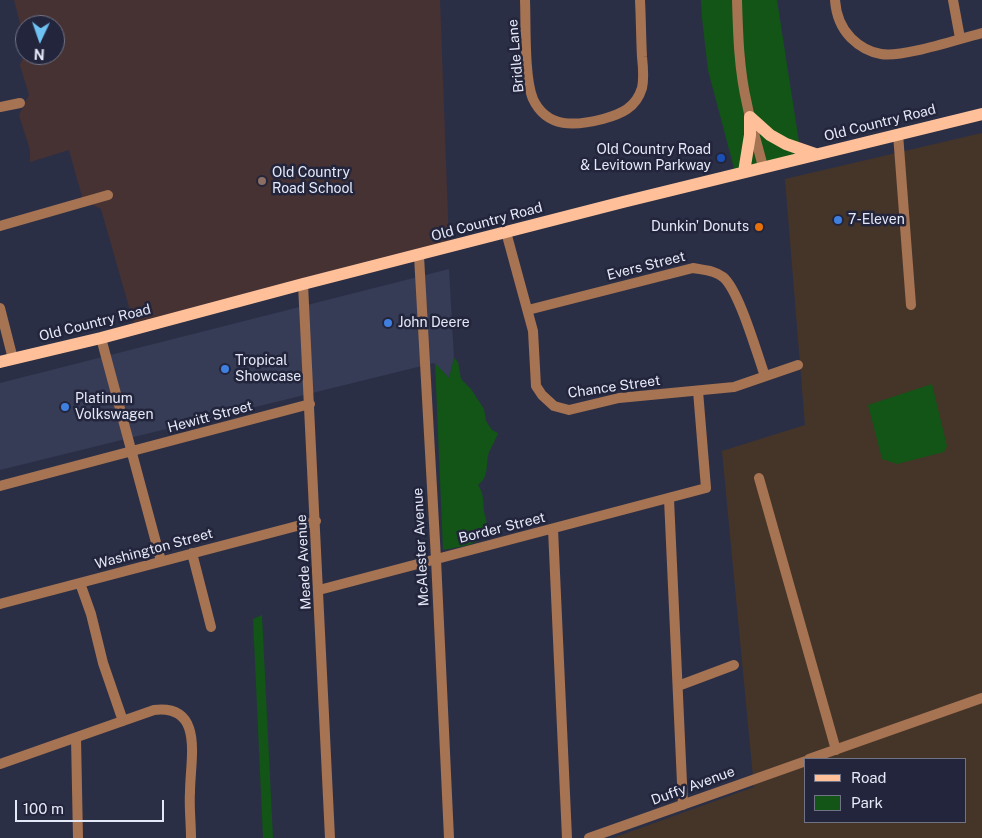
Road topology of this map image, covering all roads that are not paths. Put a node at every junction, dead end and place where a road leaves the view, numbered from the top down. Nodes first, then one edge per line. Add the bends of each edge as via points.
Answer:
1 (525, 0) edge
2 (640, 0) edge
3 (737, 0) edge
4 (835, 0) edge
5 (953, 0) edge
6 (982, 33) edge
7 (960, 38) junction
8 (20, 103) dead end
9 (0, 107) edge
10 (982, 114) edge
11 (750, 117) junction
12 (898, 134) junction
13 (815, 154) junction
14 (763, 167) junction
15 (744, 172) junction
16 (108, 195) dead end
17 (0, 226) edge
18 (506, 232) junction
19 (419, 256) junction
20 (304, 284) junction
21 (911, 305) dead end
22 (0, 308) edge
23 (528, 310) junction
24 (101, 338) junction
25 (13, 359) junction
26 (0, 362) edge
27 (798, 364) dead end
28 (765, 376) junction
29 (698, 391) junction
30 (310, 404) junction
31 (131, 452) junction
32 (759, 478) dead end
33 (0, 486) edge
34 (669, 499) junction
35 (316, 521) junction
36 (553, 529) junction
37 (192, 553) junction
38 (436, 559) junction
39 (161, 561) junction
40 (80, 583) junction
41 (319, 590) junction
42 (0, 604) edge
43 (211, 627) dead end
44 (734, 665) dead end
45 (678, 686) junction
46 (982, 698) edge
47 (123, 721) junction
48 (76, 738) junction
49 (836, 750) junction
50 (812, 758) edge
51 (804, 761) edge
52 (0, 764) edge
53 (683, 805) junction
54 (78, 838) edge
55 (191, 838) edge
56 (330, 838) edge
57 (449, 838) edge
58 (567, 838) edge
59 (589, 838) edge

1 - 2 street, Bridle Lane via 533,99 549,117 573,125 619,114 636,102 642,86
3 - 11 street via 739,44
4 - 7 street via 836,14 846,33 867,50 892,55
5 - 7 street
6 - 7 street
8 - 9 street
10 - 12 main road, Old Country Road
11 - 13 main road via 770,136
11 - 14 street
11 - 15 main road
12 - 13 main road, Old Country Road
12 - 21 street
13 - 14 main road, Old Country Road
14 - 15 main road, Old Country Road
15 - 18 main road, Old Country Road
16 - 17 street
18 - 19 main road, Old Country Road
18 - 23 street, Chance Street
19 - 20 main road, Old Country Road
19 - 38 street, McAlester Avenue
20 - 24 main road, Old Country Road
20 - 30 street, Meade Avenue
22 - 25 street
23 - 28 street, Evers Street via 693,268 711,271 723,277 734,290
23 - 29 street, Chance Street via 533,331 536,386 554,406 569,410 619,398
24 - 25 main road, Old Country Road
24 - 31 street
25 - 26 main road, Old Country Road
27 - 28 street, Chance Street
28 - 29 street, Chance Street via 734,387
29 - 34 street, Border Street via 706,488
30 - 31 street, Hewitt Street
30 - 35 street, Meade Avenue
31 - 33 street, Hewitt Street
31 - 39 street
32 - 49 street
34 - 36 street, Border Street
34 - 45 street
35 - 37 street, Washington Street
35 - 41 street, Meade Avenue
36 - 38 street, Border Street
36 - 58 street
37 - 39 street, Washington Street
37 - 43 street
38 - 41 street, Border Street
38 - 57 street, McAlester Avenue
39 - 40 street, Washington Street
40 - 42 street, Washington Street
40 - 47 street
41 - 56 street, Meade Avenue
44 - 45 street
45 - 53 street
46 - 49 street
47 - 48 street
47 - 55 street via 165,709 180,714 187,722 192,734
48 - 52 street
48 - 54 street
49 - 50 street
51 - 53 street, Duffy Avenue
53 - 59 street, Duffy Avenue

